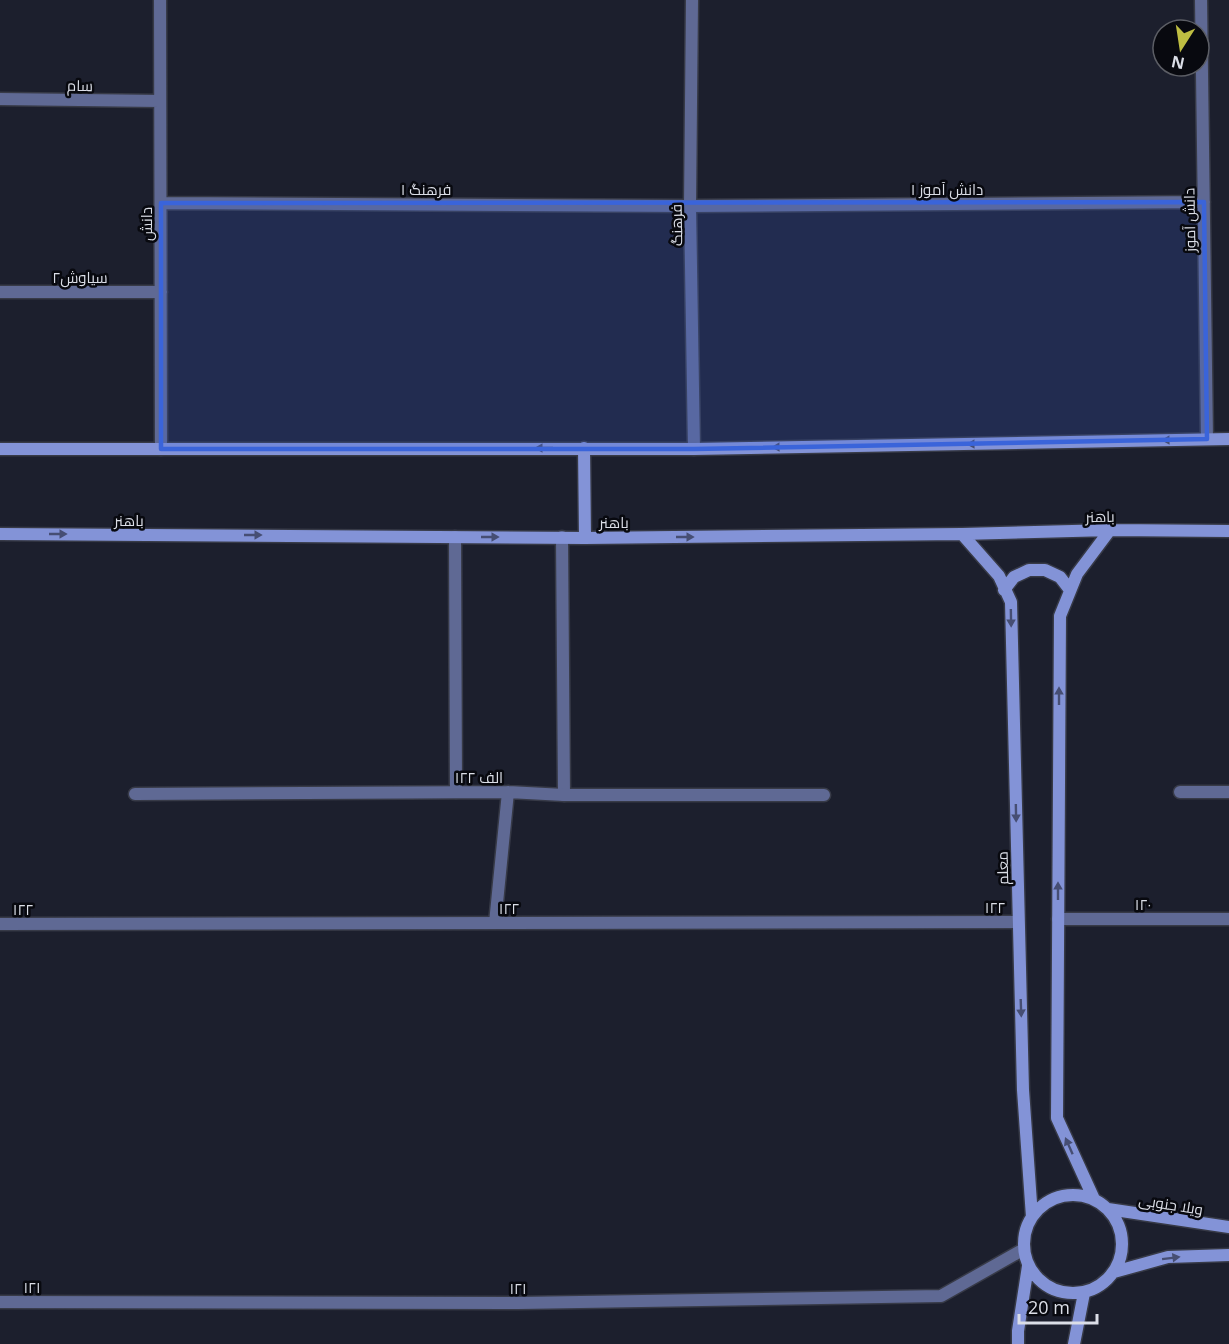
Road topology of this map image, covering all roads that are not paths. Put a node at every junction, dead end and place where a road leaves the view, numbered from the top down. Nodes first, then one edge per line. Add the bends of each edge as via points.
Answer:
1 (160, 0) edge
2 (692, 0) edge
3 (1201, 0) edge
4 (0, 99) edge
5 (160, 101) junction
6 (1204, 202) junction
7 (160, 203) junction
8 (690, 206) junction
9 (0, 292) edge
10 (160, 292) junction
11 (1207, 440) junction
12 (1229, 440) edge
13 (584, 448) junction
14 (0, 449) edge
15 (161, 449) junction
16 (694, 449) junction
17 (1110, 530) junction
18 (1229, 531) edge
19 (962, 534) junction
20 (2, 536) edge
21 (455, 537) junction
22 (562, 537) junction
23 (585, 537) junction
24 (1004, 590) junction
25 (1070, 590) junction
26 (456, 792) junction
27 (508, 792) junction
28 (1180, 792) dead end
29 (1229, 792) edge
30 (135, 794) dead end
31 (564, 795) junction
32 (824, 795) dead end
33 (1058, 919) junction
34 (1229, 919) edge
35 (1018, 922) junction
36 (495, 923) junction
37 (0, 924) edge
38 (1094, 1199) junction
39 (1108, 1209) junction
40 (1032, 1217) junction
41 (1229, 1227) edge
42 (1024, 1249) junction
43 (1229, 1255) edge
44 (1028, 1266) junction
45 (1114, 1272) junction
46 (1084, 1293) junction
47 (0, 1302) edge
48 (1018, 1344) edge
49 (1074, 1344) edge

1 - 5 street, دانش
2 - 8 street, فرهنگ
3 - 6 street, دانش آموز
4 - 5 street, سام
5 - 7 street, دانش
6 - 8 street, دانش آموز ۱
6 - 11 street, دانش آموز
7 - 8 street, فرهنگ ۱
7 - 10 street, دانش
8 - 16 street, فرهنگ
9 - 10 street, سیاوش۲
10 - 15 street, دانش
11 - 12 main road
11 -> 16 main road
13 -> 15 main road
13 - 16 main road
13 - 23 main road
14 - 15 main road
17 - 18 main road, باهنر
17 - 19 main road, باهنر
17 - 25 main road via 1077,574
23 -> 19 main road, باهنر
19 - 24 main road, معلم via 999,576
20 -> 21 main road, باهنر
21 -> 22 main road, باهنر
21 - 26 street
22 - 23 main road, باهنر
22 - 31 street
24 - 25 main road via 1014,577 1029,570 1045,570 1060,577
24 -> 35 main road, معلم via 1011,602
33 -> 25 main road via 1060,616
26 - 27 street, ۱۲۲ الف
26 - 30 street, ۱۲۲ الف
27 - 31 street, ۱۲۲ الف
27 - 36 street
28 - 29 street
31 - 32 street, ۱۲۲ الف
33 - 34 street, ۱۲۰
38 -> 33 main road via 1057,1118
35 - 36 street, ۱۲۲
35 -> 40 main road, معلم
36 - 37 street, ۱۲۲
38 - 39 main road
38 - 40 main road via 1066,1195 1041,1206
39 - 41 main road, ویلا جنوبی
39 - 45 main road via 1123,1239
40 - 42 main road via 1025,1232
42 - 44 main road
42 - 47 street, ۱۲۱ via 941,1296 519,1304
45 -> 43 main road via 1168,1257
44 - 46 main road via 1038,1280 1053,1289
44 - 48 main road
45 - 46 main road via 1097,1288
46 - 49 main road

